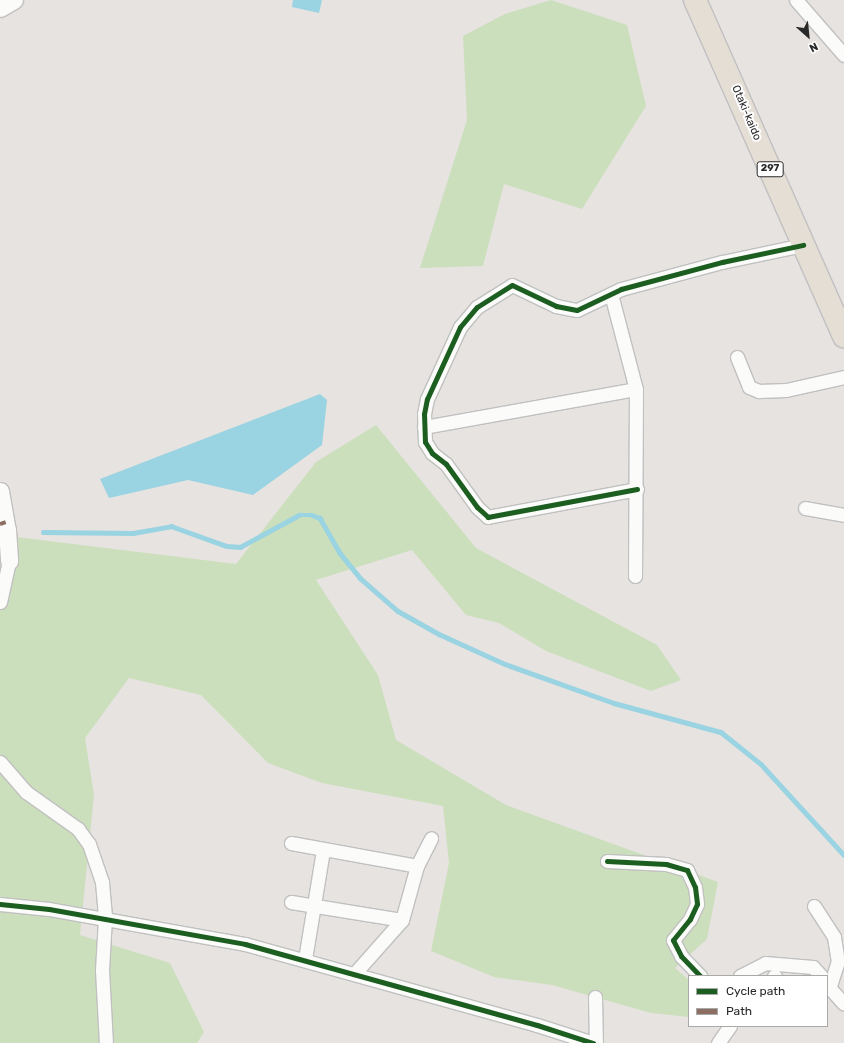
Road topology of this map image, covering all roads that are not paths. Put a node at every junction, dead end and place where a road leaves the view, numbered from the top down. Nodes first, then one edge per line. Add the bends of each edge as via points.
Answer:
1 (14, 0) edge
2 (695, 0) edge
3 (796, 0) edge
4 (0, 8) edge
5 (844, 54) edge
6 (804, 245) junction
7 (611, 294) junction
8 (844, 337) edge
9 (737, 357) dead end
10 (844, 377) edge
11 (636, 389) junction
12 (424, 427) junction
13 (637, 489) junction
14 (0, 491) edge
15 (805, 508) dead end
16 (844, 515) edge
17 (9, 561) joint
18 (635, 576) dead end
19 (0, 602) edge
20 (0, 762) edge
21 (432, 838) dead end
22 (291, 843) dead end
23 (323, 850) junction
24 (607, 861) dead end
25 (417, 866) junction
26 (291, 902) dead end
27 (0, 904) edge
28 (315, 905) junction
29 (814, 906) dead end
30 (105, 918) junction
31 (402, 920) junction
32 (305, 959) junction
33 (354, 974) junction
34 (699, 975) edge
35 (742, 975) edge
36 (820, 975) edge
37 (828, 978) edge
38 (828, 984) edge
39 (595, 997) dead end
40 (844, 1004) edge
41 (729, 1027) edge
42 (106, 1043) edge
43 (593, 1043) edge
44 (596, 1043) edge
45 (718, 1043) edge

1 - 4 street
2 - 6 highway, Otaki-kaido / 297
3 - 5 street
6 - 7 street via 722,262
6 - 8 highway, Otaki-kaido / 297
7 - 11 street
7 - 12 street via 577,310 556,306 512,285 477,306 460,327 427,399
9 - 10 street via 749,387 759,391 786,390
11 - 12 street
11 - 13 street
12 - 13 street via 425,442 432,454 446,464 477,507 488,517
13 - 18 street
14 - 17 street via 8,530
15 - 16 street
17 - 19 street
20 - 30 street via 26,792 78,829 89,844 102,882
21 - 25 street
22 - 23 street
23 - 25 street
23 - 28 street
24 - 34 street via 666,864 687,870 695,887 697,904 690,919 673,940 682,956
25 - 31 street
26 - 28 street
27 - 30 street
28 - 31 street
28 - 32 street
29 - 37 street via 834,936 838,961
30 - 32 street via 245,944
30 - 42 street via 102,970
31 - 33 street
32 - 33 street
33 - 43 street
35 - 36 street via 765,963 813,967
38 - 40 street
39 - 44 street
41 - 45 street

